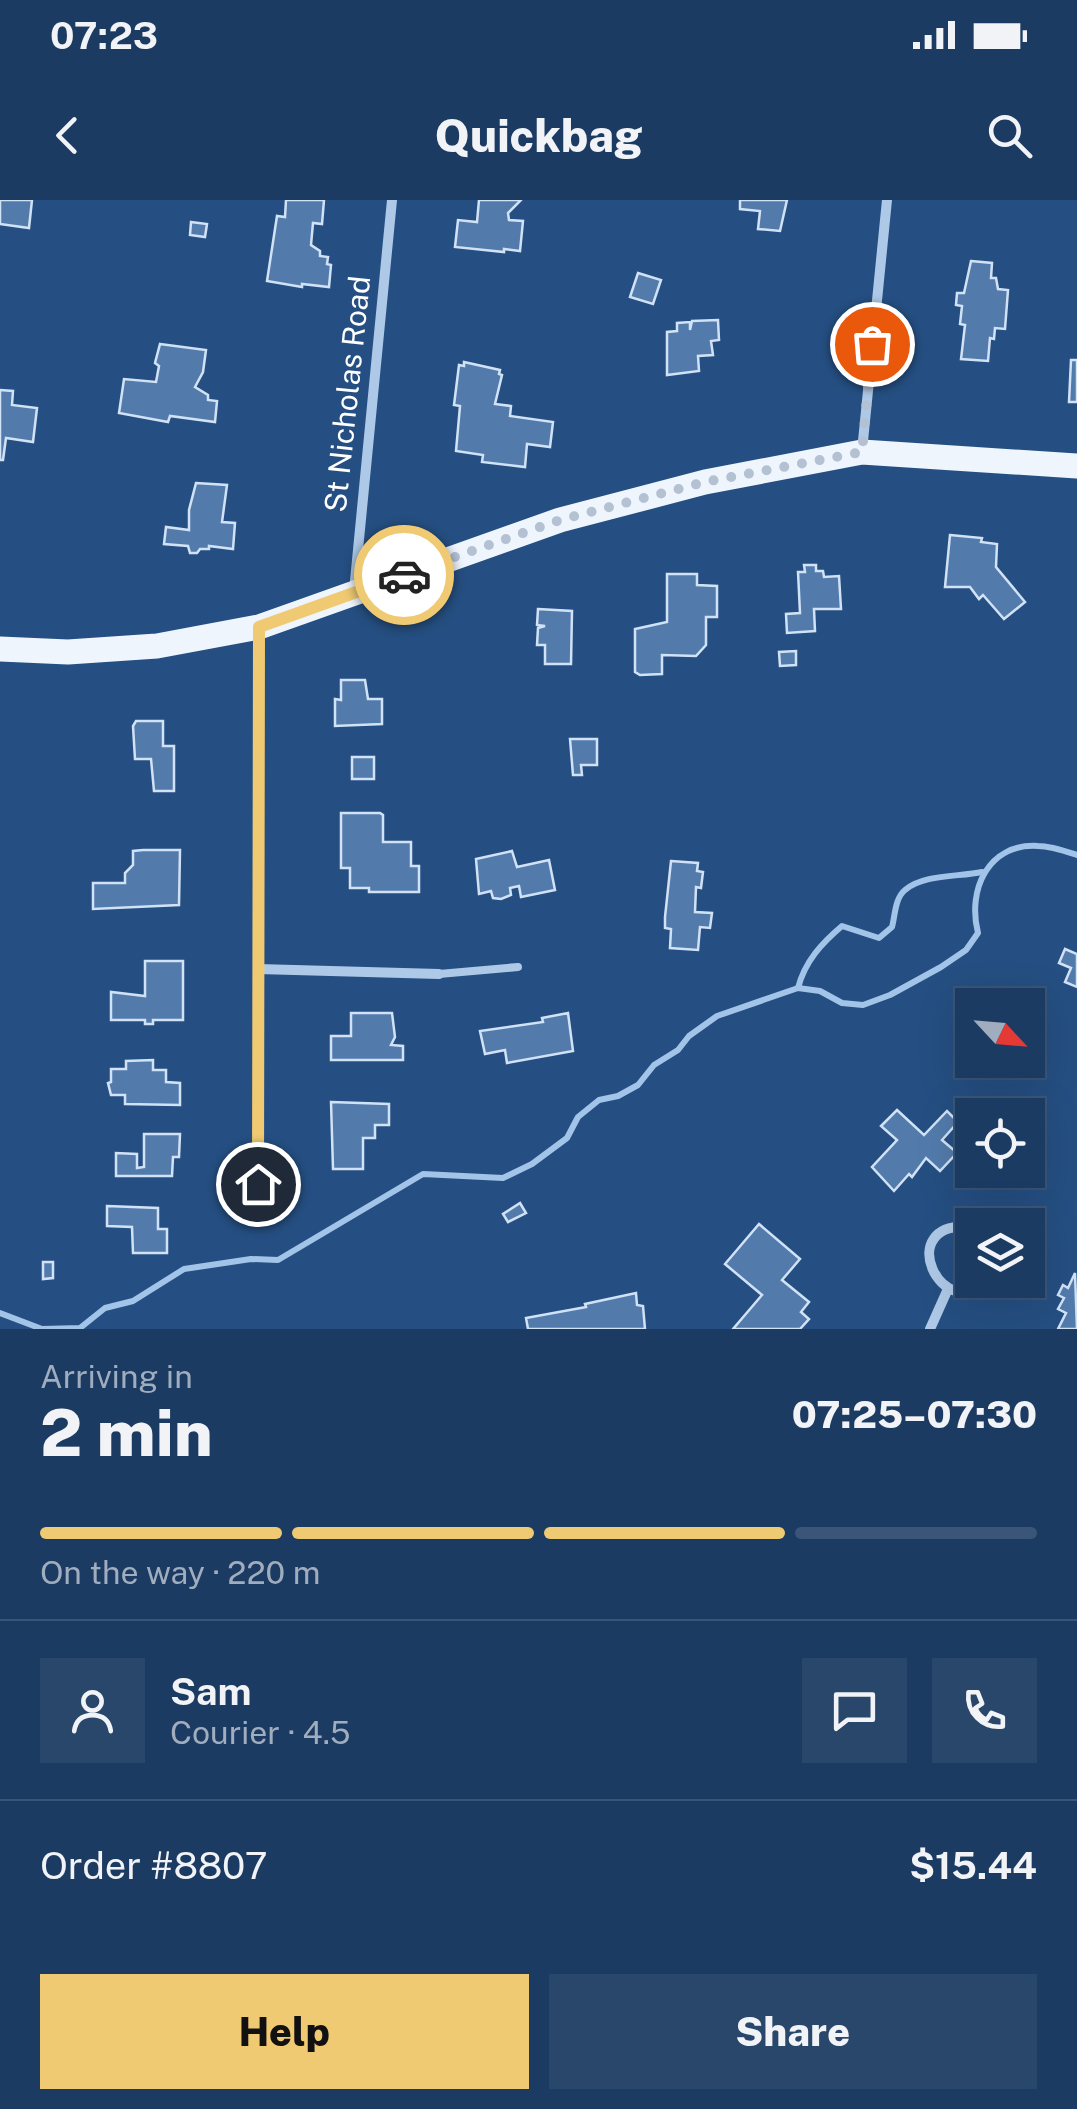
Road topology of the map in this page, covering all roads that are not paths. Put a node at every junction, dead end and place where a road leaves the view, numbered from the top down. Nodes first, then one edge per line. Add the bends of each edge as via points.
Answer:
1 (392, 200) edge
2 (886, 200) edge
3 (862, 452) junction
4 (1077, 466) edge
5 (354, 592) junction
6 (259, 627) junction
7 (0, 650) edge
8 (518, 967) dead end
9 (258, 968) junction
10 (438, 974) joint
11 (258, 1220) dead end
12 (955, 1228) edge
13 (947, 1292) junction
14 (955, 1294) edge
15 (930, 1329) edge

1 - 5 street, St Nicholas Road
2 - 3 street
3 - 4 main road
3 - 5 main road via 705,482 560,520
5 - 6 main road
6 - 7 main road via 157,646
6 - 9 street
8 - 10 lane
9 - 10 street
9 - 11 street
12 - 13 street via 932,1244 929,1267
13 - 14 street
13 - 15 street

